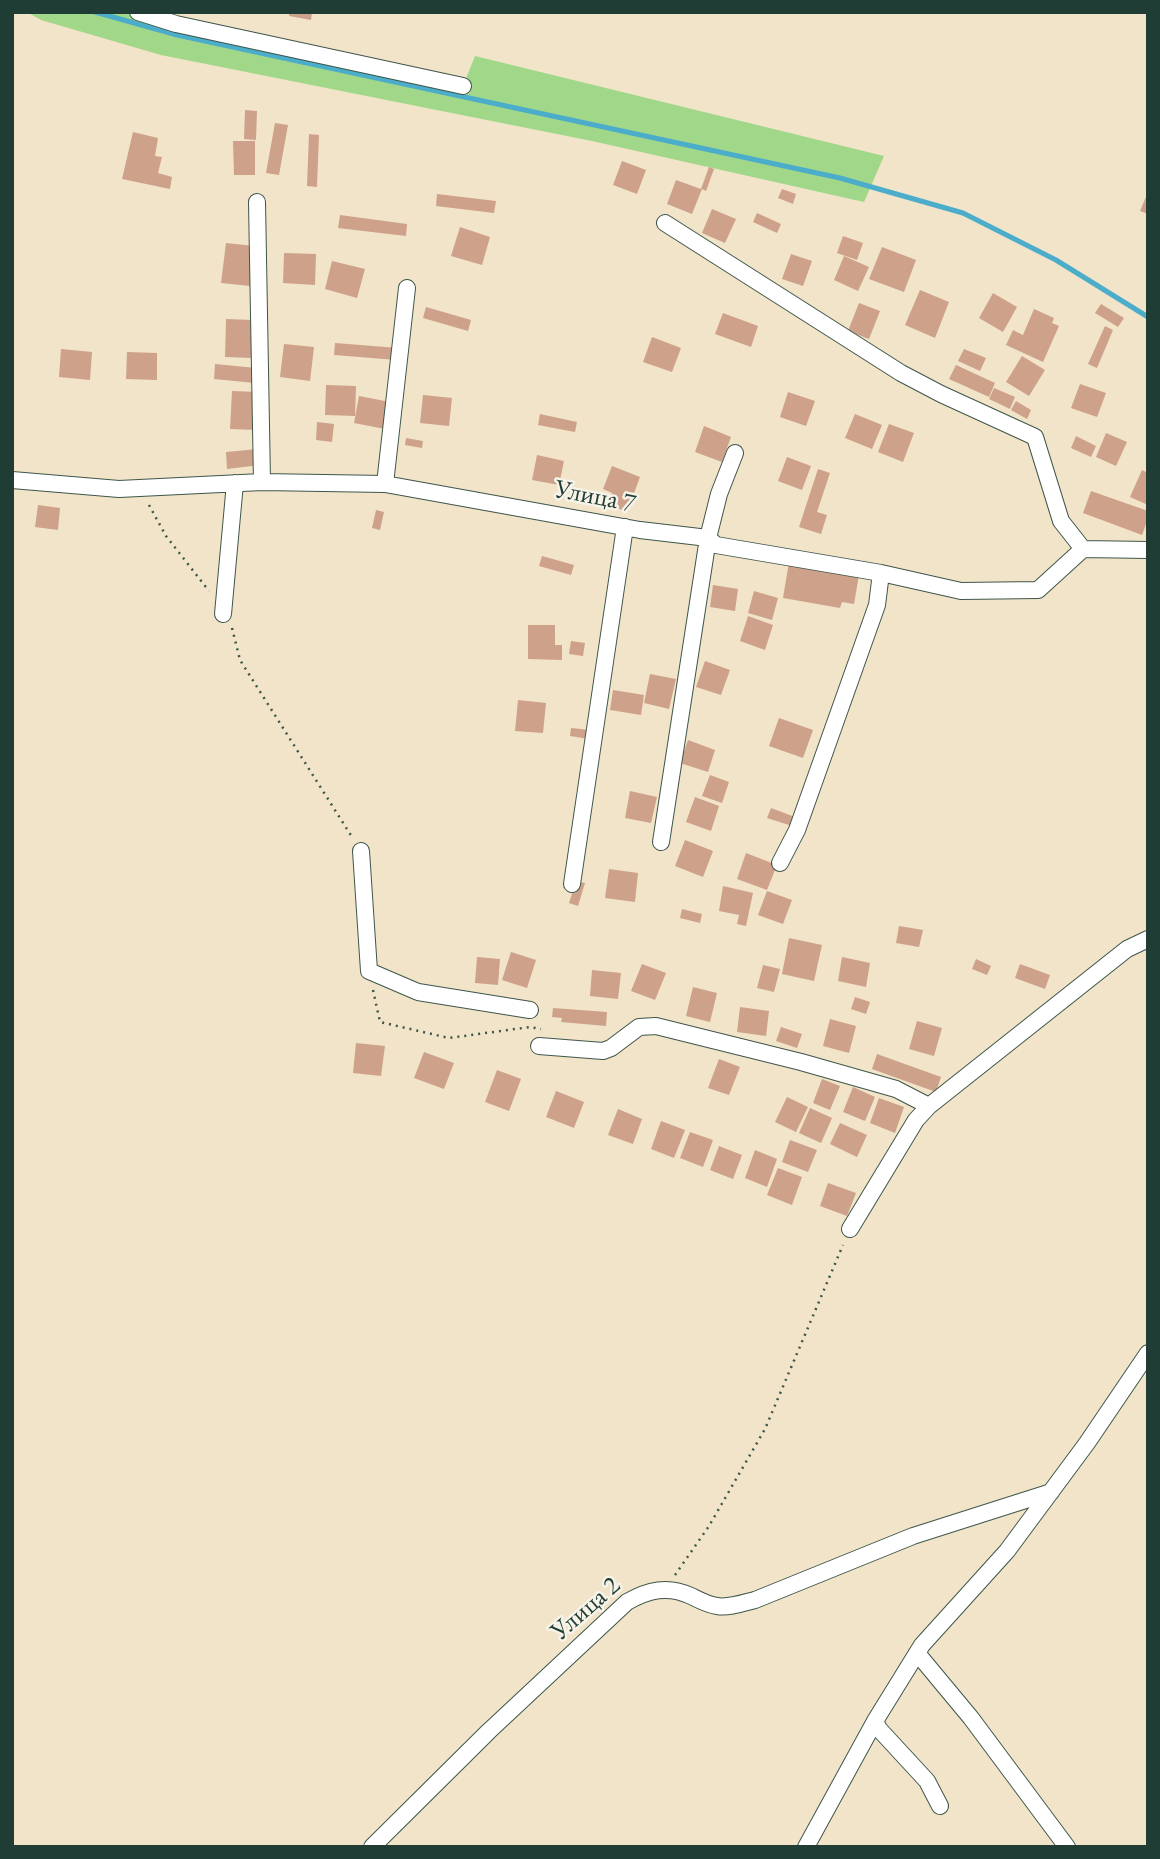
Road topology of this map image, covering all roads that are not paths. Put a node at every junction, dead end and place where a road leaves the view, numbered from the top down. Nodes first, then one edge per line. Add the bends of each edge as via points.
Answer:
1 (138, 12) edge
2 (463, 86) dead end
3 (257, 202) dead end
4 (665, 223) dead end
5 (407, 288) dead end
6 (734, 453) dead end
7 (12, 480) edge
8 (262, 481) junction
9 (234, 483) junction
10 (385, 484) junction
11 (625, 527) junction
12 (708, 538) junction
13 (1083, 549) junction
14 (1148, 550) edge
15 (881, 573) junction
16 (223, 614) road end
17 (661, 842) dead end
18 (361, 851) road end
19 (780, 863) dead end
20 (572, 884) dead end
21 (1148, 939) edge
22 (530, 1010) dead end
23 (539, 1046) dead end
24 (929, 1107) junction
25 (850, 1229) road end
26 (1148, 1353) edge
27 (1051, 1492) junction
28 (917, 1653) junction
29 (875, 1721) junction
30 (940, 1806) dead end
31 (372, 1847) edge
32 (806, 1847) edge
33 (1067, 1847) edge

1 - 2 street
3 - 8 street
4 - 13 street via 901,373 1035,437 1061,521
5 - 10 street
6 - 12 street
7 - 9 street, Улица 7 via 119,489
8 - 9 street, Улица 7
8 - 10 street, Улица 7
9 - 16 street
10 - 11 street, Улица 7
11 - 12 street, Улица 7
11 - 20 street
12 - 15 street, Улица 7 via 716,545
12 - 17 street
13 - 14 street
13 - 15 street, Улица 7 via 1038,590 961,591
15 - 19 street via 877,605 797,830
18 - 22 street via 369,971 418,992
21 - 24 street via 1127,949
23 - 24 street via 603,1051 639,1027 656,1026 896,1089
24 - 25 street via 916,1120
26 - 27 street
27 - 28 street via 1007,1551
27 - 31 street, Улица 2 via 913,1535 755,1600 716,1606 679,1591 643,1593 627,1602 508,1712
28 - 29 street
28 - 33 street via 971,1717
29 - 30 street via 927,1780
29 - 32 street

